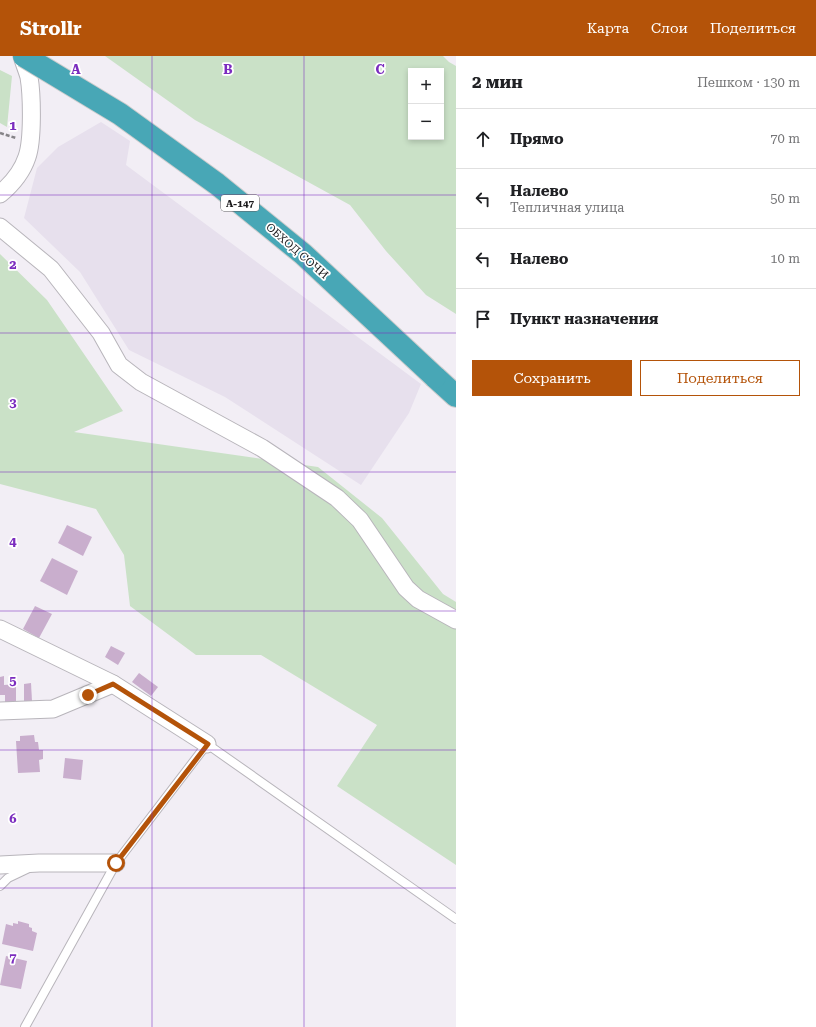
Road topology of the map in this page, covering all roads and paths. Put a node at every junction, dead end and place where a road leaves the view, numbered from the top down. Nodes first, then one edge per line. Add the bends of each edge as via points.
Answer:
1 (23, 56) edge
2 (0, 194) edge
3 (0, 227) edge
4 (456, 396) edge
5 (456, 620) edge
6 (0, 629) edge
7 (113, 684) junction
8 (0, 711) edge
9 (208, 744) junction
10 (39, 863) junction
11 (116, 863) junction
12 (0, 865) edge
13 (0, 886) edge
14 (456, 919) edge
15 (25, 1027) edge

1 - 2 street via 29,76 31,103 28,157 16,178
1 - 4 highway, ОБХОД СОЧИ / А-147, bridge via 120,114 217,184 303,254
3 - 5 street via 51,269 101,333 119,365 141,382 262,448 337,498 360,520 406,588 418,600
6 - 7 street
7 - 8 street via 53,709
7 - 9 street
9 - 11 lane
9 - 14 lane
10 - 11 street
10 - 12 street
10 - 13 lane via 8,878
11 - 15 lane

